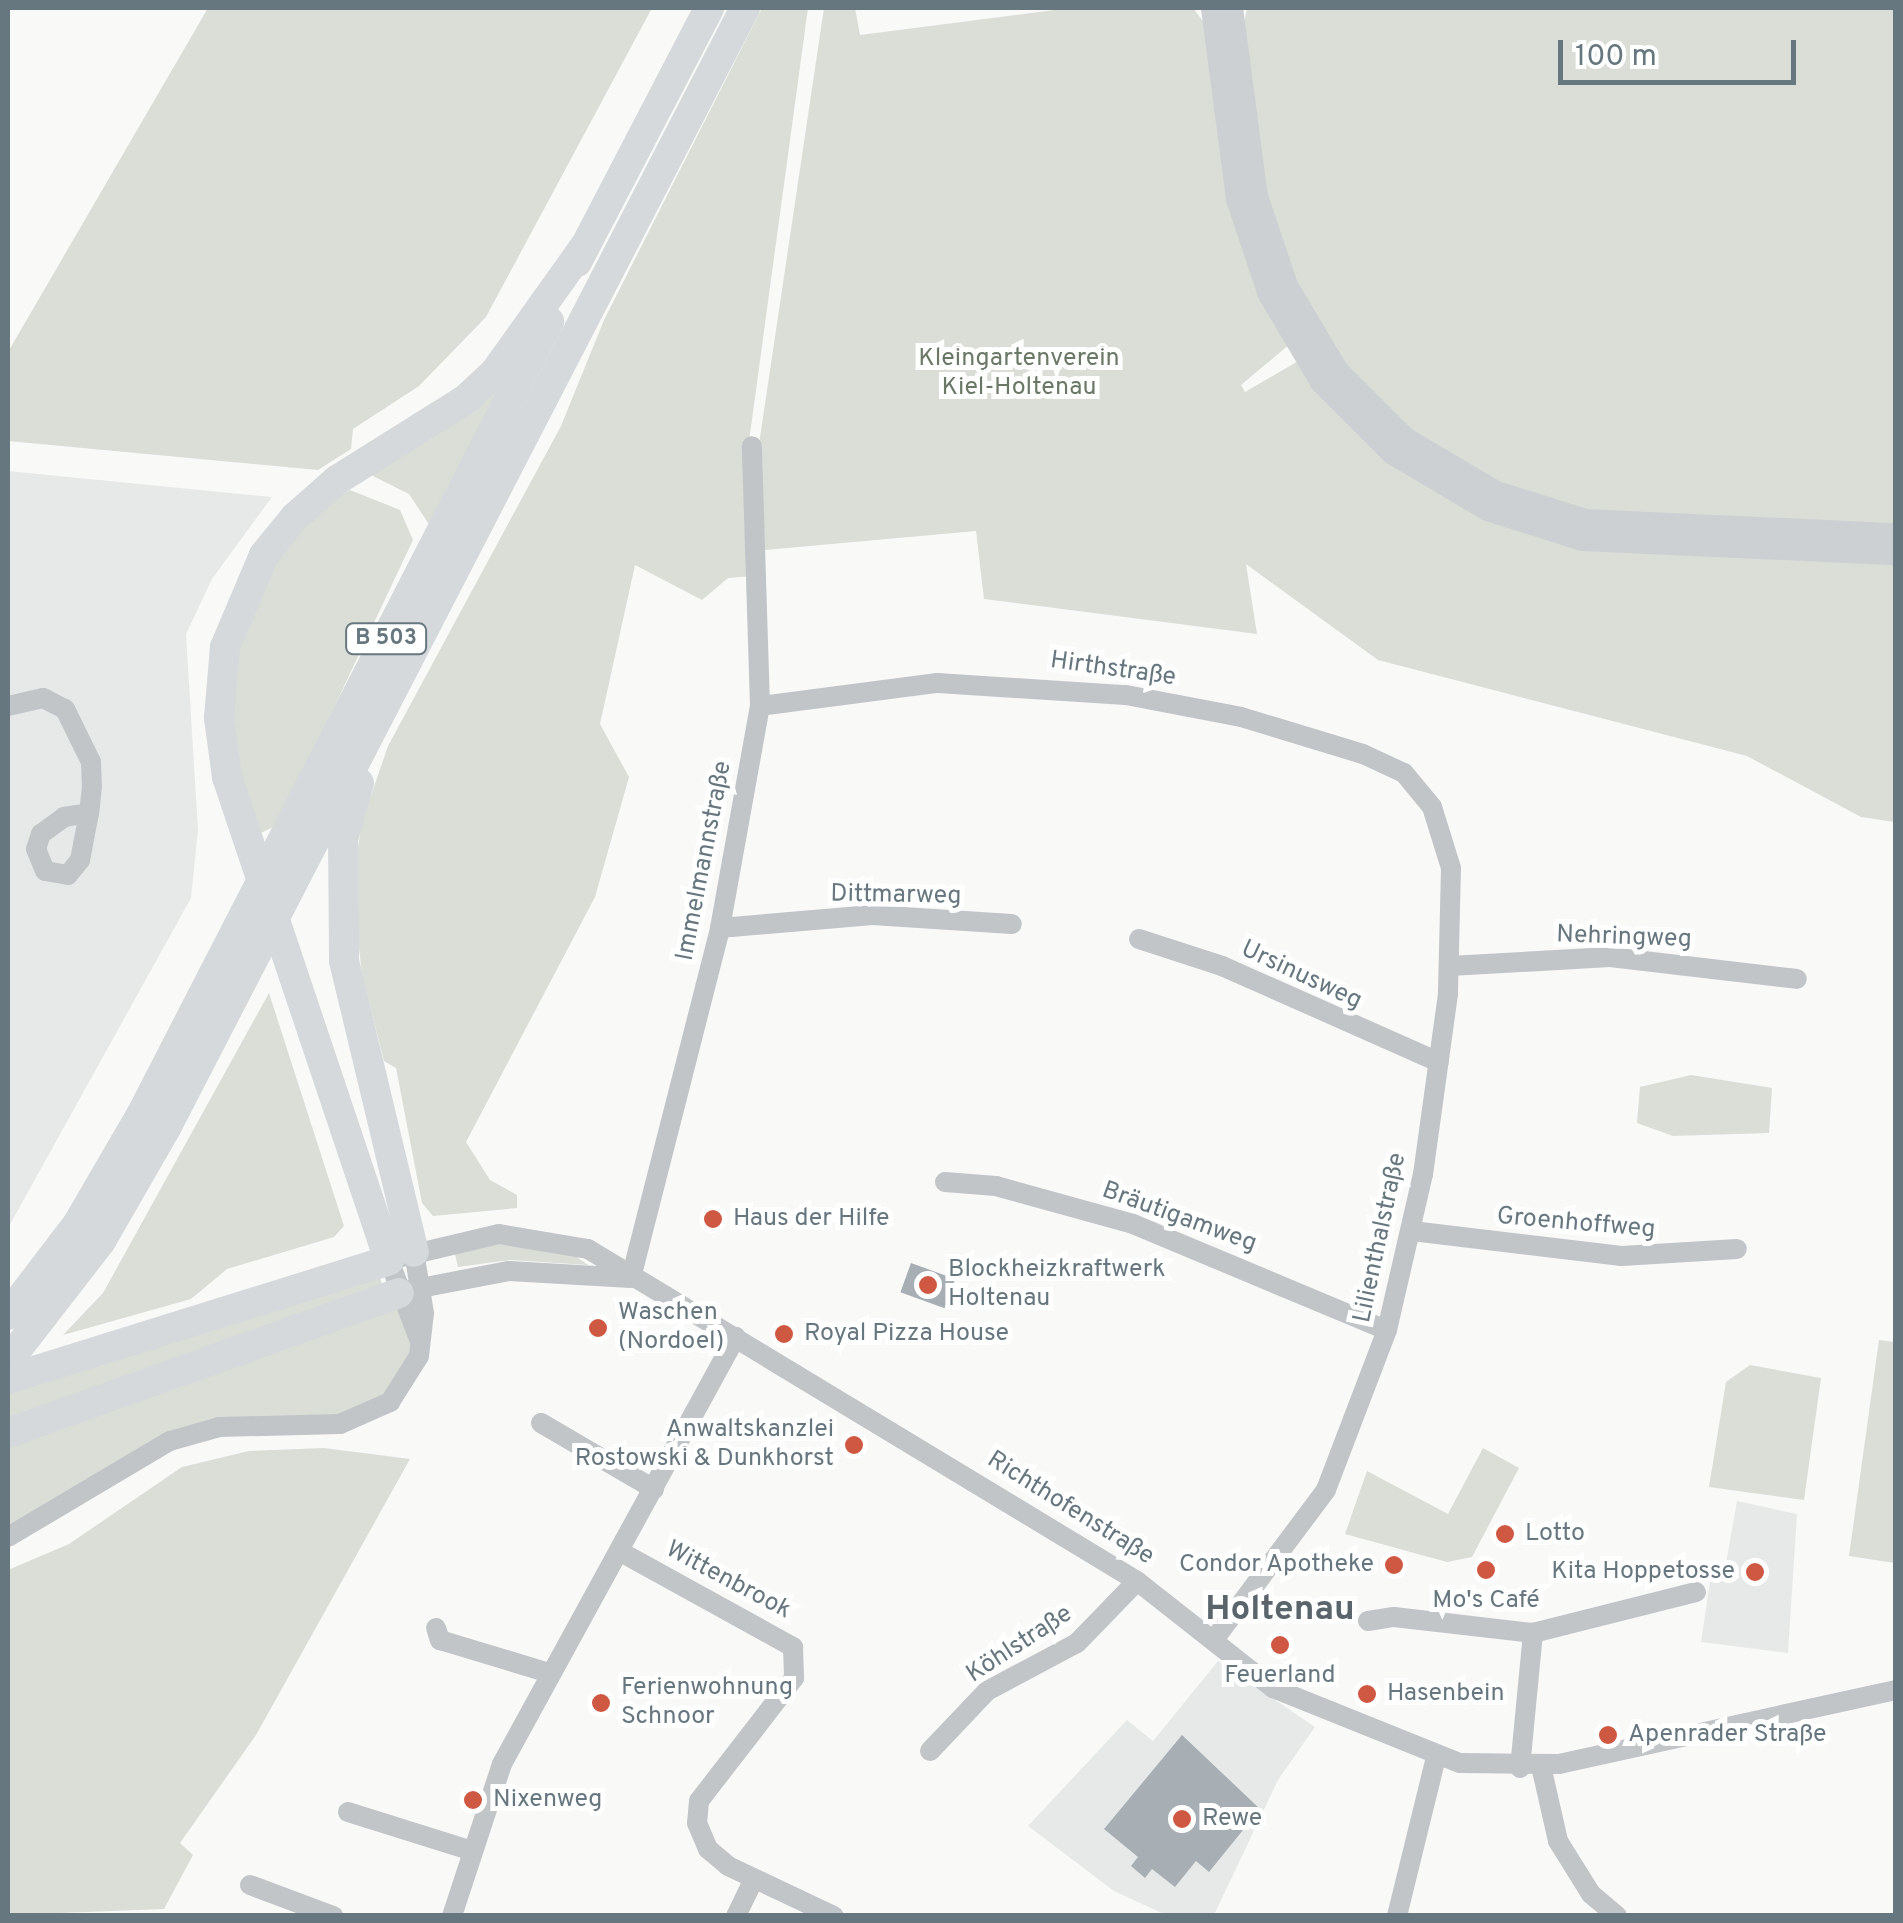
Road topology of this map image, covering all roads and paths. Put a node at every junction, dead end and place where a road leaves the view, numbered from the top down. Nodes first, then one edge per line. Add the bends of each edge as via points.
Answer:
1 (709, 8) edge
2 (745, 8) edge
3 (585, 246) junction
4 (752, 446) dead end
5 (392, 691) junction
6 (8, 706) edge
7 (760, 706) junction
8 (1432, 808) joint
9 (88, 813) dead end
10 (1012, 924) dead end
11 (720, 928) junction
12 (1139, 939) dead end
13 (1450, 966) junction
14 (1796, 979) dead end
15 (1440, 1062) junction
16 (945, 1182) dead end
17 (1412, 1231) junction
18 (1737, 1249) dead end
19 (401, 1256) junction
20 (631, 1278) junction
21 (410, 1290) junction
22 (8, 1315) edge
23 (1387, 1330) junction
24 (736, 1336) junction
25 (8, 1361) edge
26 (8, 1379) edge
27 (540, 1423) dead end
28 (8, 1432) edge
29 (654, 1489) junction
30 (8, 1538) edge
31 (619, 1551) junction
32 (1137, 1581) junction
33 (1696, 1592) dead end
34 (1368, 1621) dead end
35 (436, 1628) dead end
36 (1533, 1633) junction
37 (1216, 1637) junction
38 (549, 1673) junction
39 (1896, 1690) edge
40 (930, 1751) dead end
41 (1436, 1757) junction
42 (1542, 1766) junction
43 (1520, 1768) junction
44 (348, 1812) dead end
45 (469, 1850) junction
46 (754, 1879) junction
47 (250, 1885) dead end
48 (333, 1916) edge
49 (452, 1916) edge
50 (736, 1916) edge
51 (834, 1916) edge
52 (1397, 1916) edge
53 (1617, 1916) edge

1 - 3 highway, B 503
2 - 5 highway, B 503
3 - 19 highway via 495,372 436,422 325,489 264,555 233,621 220,679 232,797 302,1002
3 - 22 highway, B 503 via 142,1113 78,1224
4 - 7 street, Immelmannstraße
5 - 19 highway via 343,839 339,912
5 - 25 highway, B 503 via 129,1194 68,1288
6 - 9 street via 43,698 74,718 91,762
7 - 8 street, Hirthstraße via 938,683 1126,694 1241,717 1364,754 1404,774
7 - 11 street, Immelmannstraße
8 - 13 street, Lilienthalstraße via 1451,868
10 - 11 street, Dittmarweg via 872,915
11 - 20 street, Immelmannstraße
12 - 15 street, Ursinusweg via 1222,966
13 - 14 street, Nehringweg via 1610,957
13 - 15 street, Lilienthalstraße
15 - 17 street, Lilienthalstraße
16 - 23 street, Bräutigamweg via 996,1186 1133,1224
17 - 18 street, Groenhoffweg via 1622,1256
17 - 23 street, Lilienthalstraße
19 - 20 street, Richthofenstraße via 483,1236 542,1237 588,1249
19 - 21 street
19 - 26 highway
20 - 21 street via 509,1271
20 - 24 street, Richthofenstraße
21 - 28 highway
21 - 30 street via 419,1339 409,1381 377,1411 340,1424 219,1427 170,1441
23 - 37 street, Lilienthalstraße via 1326,1490
24 - 29 street
24 - 32 street, Richthofenstraße
27 - 29 street
29 - 31 street
31 - 38 street
31 - 46 street, Wittenbrook via 786,1640 796,1652 794,1678 697,1808 708,1849
32 - 37 street, Richthofenstraße
32 - 40 street, Köhlstraße via 1078,1643 987,1691
33 - 36 street
34 - 36 street via 1394,1617
35 - 38 street via 440,1640
36 - 43 street
37 - 41 street, Richthofenstraße via 1288,1697
38 - 45 street
39 - 42 street, Richthofenstraße
41 - 43 street, Richthofenstraße
41 - 52 street
42 - 43 street, Richthofenstraße
42 - 53 street via 1563,1852
44 - 45 street
45 - 49 street
46 - 50 street
46 - 51 street, Wittenbrook
47 - 48 street

